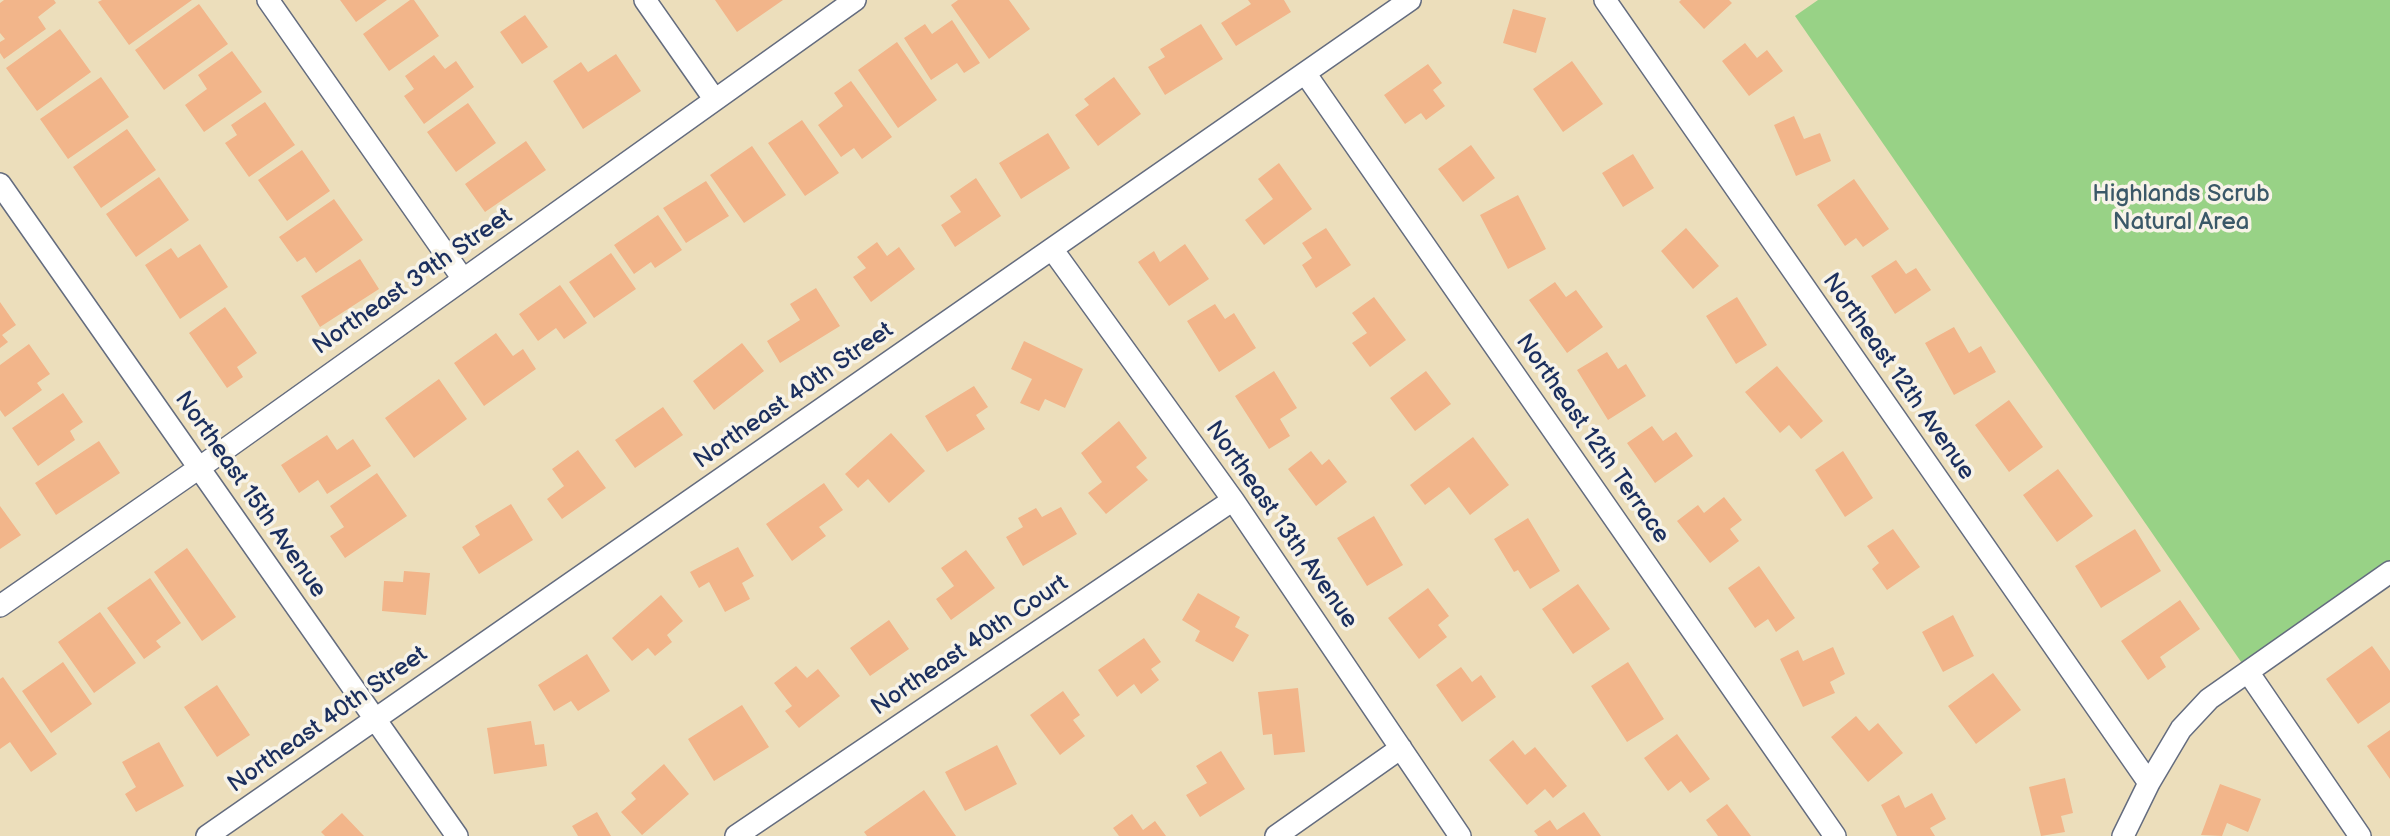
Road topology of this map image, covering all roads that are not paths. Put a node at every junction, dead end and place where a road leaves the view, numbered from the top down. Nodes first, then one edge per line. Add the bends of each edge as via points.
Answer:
1 (268, 0) edge
2 (645, 0) edge
3 (855, 0) edge
4 (1410, 0) edge
5 (1605, 0) edge
6 (1306, 73) junction
7 (715, 100) junction
8 (0, 184) edge
9 (1052, 249) junction
10 (463, 279) junction
11 (198, 468) junction
12 (1233, 499) junction
13 (2390, 572) edge
14 (0, 606) edge
15 (2248, 672) junction
16 (375, 719) junction
17 (1401, 748) junction
18 (2148, 783) junction
19 (207, 836) edge
20 (457, 836) edge
21 (736, 836) edge
22 (1276, 836) edge
23 (1460, 836) edge
24 (1835, 836) edge
25 (2123, 836) edge
26 (2360, 836) edge

1 - 10 street
2 - 7 street
3 - 7 street, Northeast 39th Street
4 - 6 street, Northeast 40th Street
5 - 18 street, Northeast 12th Avenue
6 - 9 street, Northeast 40th Street
6 - 24 street, Northeast 12th Terrace
7 - 10 street, Northeast 39th Street
8 - 11 street, Northeast 15th Avenue
9 - 12 street, Northeast 13th Avenue
9 - 16 street, Northeast 40th Street
10 - 11 street, Northeast 39th Street
11 - 14 street, Northeast 39th Street
11 - 16 street, Northeast 15th Avenue
12 - 17 street, Northeast 13th Avenue
12 - 21 street, Northeast 40th Court
13 - 15 street
15 - 18 street via 2209,699 2181,729
15 - 26 street
16 - 19 street, Northeast 40th Street
16 - 20 street, Northeast 15th Avenue
17 - 22 street
17 - 23 street, Northeast 13th Avenue
18 - 25 street

